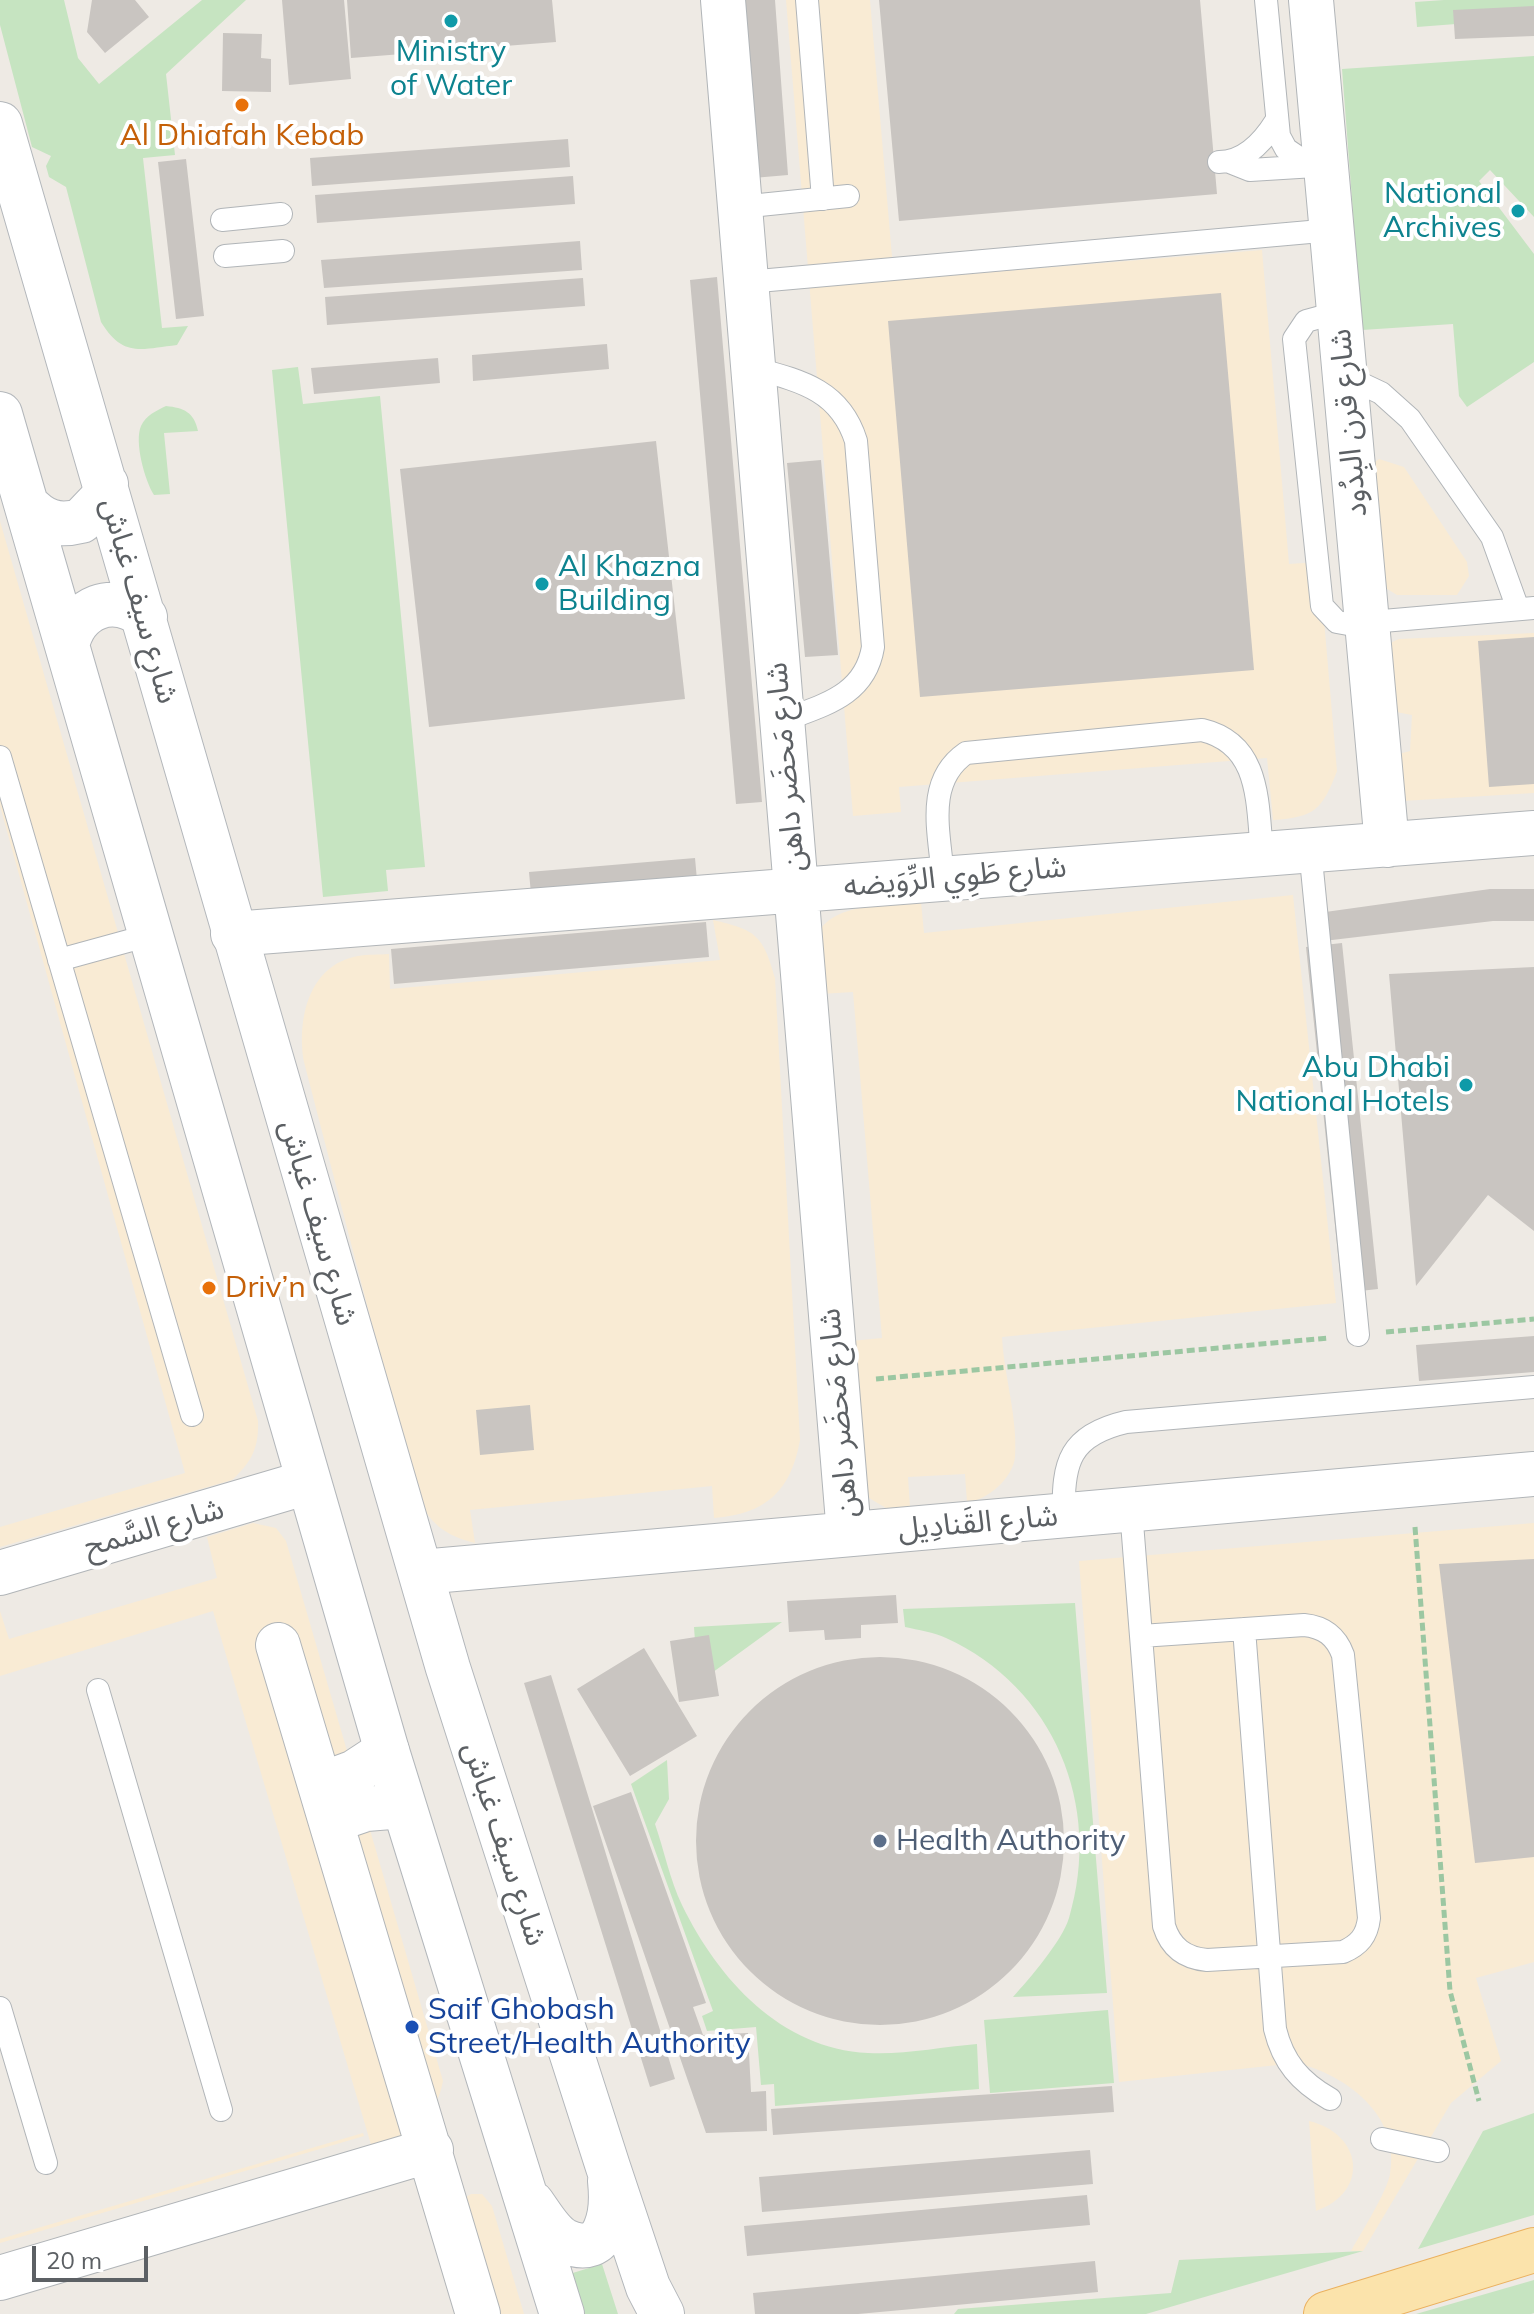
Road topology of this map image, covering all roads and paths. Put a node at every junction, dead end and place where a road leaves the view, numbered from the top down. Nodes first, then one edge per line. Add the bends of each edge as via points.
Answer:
1 (723, 0) edge
2 (807, 0) edge
3 (1266, 0) edge
4 (1311, 0) edge
5 (1276, 121) junction
6 (0, 124) edge
7 (1319, 166) junction
8 (848, 196) dead end
9 (823, 199) junction
10 (740, 207) junction
11 (281, 214) dead end
12 (222, 220) dead end
13 (1332, 230) junction
14 (283, 251) dead end
15 (225, 256) dead end
16 (747, 282) junction
17 (1339, 312) junction
18 (753, 368) junction
19 (1345, 376) junction
20 (0, 414) edge
21 (106, 484) junction
22 (13, 508) edge
23 (1526, 609) edge
24 (145, 617) junction
25 (1367, 625) junction
26 (67, 645) junction
27 (782, 721) junction
28 (0, 757) edge
29 (1534, 833) edge
30 (1387, 845) junction
31 (1310, 849) junction
32 (1262, 852) junction
33 (943, 878) junction
34 (796, 890) junction
35 (233, 934) junction
36 (150, 935) junction
37 (59, 960) junction
38 (1534, 1319) edge
39 (1358, 1335) junction
40 (871, 1379) dead end
41 (1534, 1387) edge
42 (192, 1415) dead end
43 (1534, 1474) edge
44 (308, 1482) junction
45 (1412, 1486) junction
46 (1131, 1510) junction
47 (1064, 1516) junction
48 (849, 1534) junction
49 (421, 1572) junction
50 (0, 1573) edge
51 (1244, 1629) junction
52 (1141, 1636) junction
53 (278, 1645) dead end
54 (98, 1690) dead end
55 (387, 1751) junction
56 (326, 1803) junction
57 (403, 1806) junction
58 (1269, 1956) junction
59 (0, 2008) edge
60 (1330, 2099) dead end
61 (1479, 2101) dead end
62 (221, 2110) dead end
63 (1382, 2139) dead end
64 (431, 2150) junction
65 (1438, 2151) dead end
66 (46, 2163) dead end
67 (608, 2167) junction
68 (525, 2194) junction
69 (1534, 2250) edge
70 (0, 2278) edge
71 (478, 2314) edge
72 (562, 2314) edge
73 (662, 2314) edge
74 (1326, 2314) edge

1 - 10 street, شارع مَحضَر داهن
2 - 9 lane
3 - 5 lane
4 - 7 street, شارع قرن البِدُود
5 - 7 lane via 1286,149
5 - 7 lane via 1257,145 1225,162 1250,170
6 - 21 street, شارع سيف غباش
7 - 13 street, شارع قرن البِدُود
8 - 9 lane
9 - 10 lane
10 - 16 street, شارع مَحضَر داهن
11 - 12 lane
13 - 16 lane
13 - 17 street, شارع قرن البِدُود
14 - 15 lane
16 - 18 street, شارع مَحضَر داهن
17 - 19 street, شارع قرن البِدُود
17 - 25 lane via 1306,321 1298,328 1293,350 1322,606 1337,622
18 - 27 street, شارع مَحضَر داهن
18 - 27 lane via 817,388 843,412 856,441 873,647 856,686
19 - 23 lane via 1381,393 1410,419 1492,537
19 - 25 street, شارع قرن البِدُود
20 - 22 street
21 - 22 street via 93,512 66,525
21 - 24 street, شارع سيف غباش
22 - 26 street
23 - 25 lane
24 - 26 street via 123,605 97,606 77,622
24 - 35 street, شارع سيف غباش
25 - 30 street, شارع قرن البِدُود
26 - 36 street
27 - 34 street, شارع مَحضَر داهن
28 - 37 lane
29 - 30 street, شارع طَوِي الرِّوَيضه
30 - 31 street, شارع طَوِي الرِّوَيضه
31 - 32 street, شارع طَوِي الرِّوَيضه
31 - 39 lane
32 - 33 street, شارع طَوِي الرِّوَيضه
32 - 33 lane via 1256,784 1246,758 1215,733 1187,731 966,753 945,771 939,787
33 - 34 street, شارع طَوِي الرِّوَيضه
34 - 35 street, شارع طَوِي الرِّوَيضه
34 - 48 street, شارع مَحضَر داهن
35 - 49 street, شارع سيف غباش
36 - 37 lane
36 - 44 street
37 - 42 lane
38 - 39 path
39 - 40 path
41 - 47 lane via 1099,1428 1068,1461
43 - 45 street, شارع القَنادِيل
44 - 50 street, شارع السَّمح
44 - 55 street
45 - 46 street, شارع القَنادِيل
45 - 61 path via 1450,1991
46 - 47 street, شارع القَنادِيل
46 - 52 lane
47 - 48 street, شارع القَنادِيل
48 - 49 street, شارع القَنادِيل
49 - 67 street, شارع سيف غباش
51 - 52 lane
51 - 58 lane
51 - 58 lane via 1314,1626 1339,1644 1369,1918 1362,1939 1343,1952
52 - 58 lane via 1168,1939 1197,1959
53 - 56 street
54 - 62 lane
55 - 56 street via 355,1772
55 - 57 street
56 - 57 street via 366,1809
56 - 64 street
57 - 68 street
58 - 60 lane via 1278,2044 1297,2075
59 - 66 lane
63 - 65 lane
64 - 70 street
64 - 71 street
67 - 68 street via 612,2217 602,2235 590,2241 564,2241
67 - 73 street, شارع سيف غباش
68 - 72 street
69 - 74 main road

